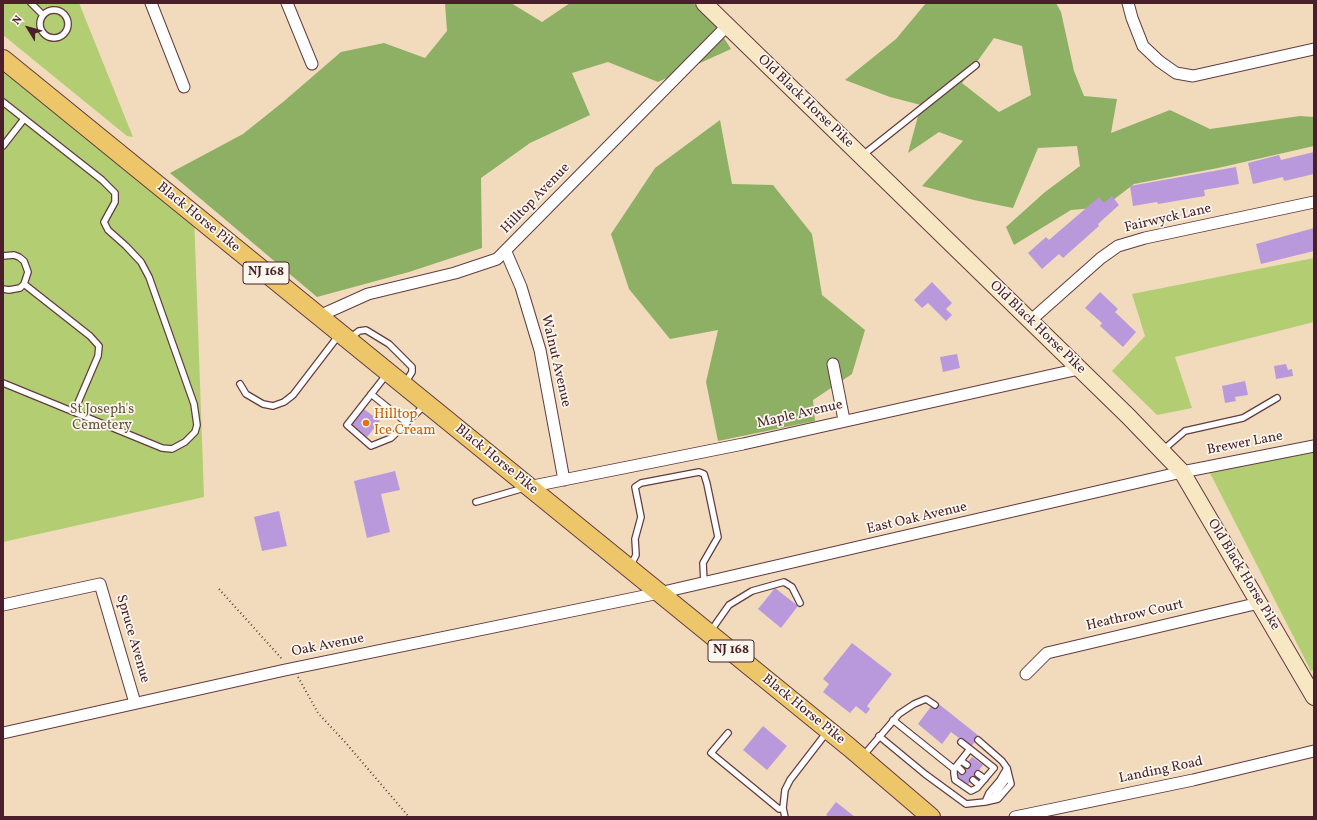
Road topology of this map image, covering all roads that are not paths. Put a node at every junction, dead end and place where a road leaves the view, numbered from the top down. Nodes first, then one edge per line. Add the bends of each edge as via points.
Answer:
1 (31, 3) edge
2 (151, 3) edge
3 (287, 3) edge
4 (704, 3) edge
5 (1128, 3) edge
6 (43, 15) junction
7 (727, 26) junction
8 (1314, 49) edge
9 (3, 59) edge
10 (312, 64) dead end
11 (976, 64) dead end
12 (184, 87) dead end
13 (3, 102) edge
14 (24, 119) junction
15 (3, 146) edge
16 (861, 156) junction
17 (1314, 202) edge
18 (506, 252) junction
19 (3, 256) edge
20 (24, 284) junction
21 (3, 289) edge
22 (319, 316) junction
23 (1030, 321) junction
24 (344, 336) junction
25 (833, 364) dead end
26 (1079, 369) junction
27 (388, 372) junction
28 (3, 383) edge
29 (240, 384) dead end
30 (404, 385) junction
31 (371, 394) junction
32 (1277, 398) dead end
33 (426, 404) junction
34 (74, 412) junction
35 (844, 420) junction
36 (407, 423) junction
37 (1314, 446) edge
38 (1161, 451) junction
39 (1182, 472) junction
40 (564, 480) junction
41 (528, 487) junction
42 (476, 502) dead end
43 (629, 569) junction
44 (704, 583) junction
45 (659, 593) junction
46 (1259, 603) junction
47 (800, 604) dead end
48 (3, 605) edge
49 (709, 634) junction
50 (1026, 674) dead end
51 (1314, 698) edge
52 (135, 703) junction
53 (935, 705) dead end
54 (893, 720) junction
55 (829, 730) junction
56 (3, 733) edge
57 (728, 733) dead end
58 (879, 736) junction
59 (978, 740) dead end
60 (961, 742) dead end
61 (970, 749) junction
62 (1314, 751) edge
63 (861, 757) junction
64 (961, 761) junction
65 (967, 765) dead end
66 (955, 768) junction
67 (1007, 768) junction
68 (962, 771) dead end
69 (978, 774) dead end
70 (985, 779) junction
71 (973, 780) dead end
72 (979, 786) junction
73 (985, 802) junction
74 (783, 808) junction
75 (785, 817) edge
76 (932, 817) edge
77 (1014, 817) edge

1 - 6 lane
2 - 12 street
3 - 10 street
4 - 7 street, Old Black Horse Pike
5 - 8 street via 1143,46 1158,61 1176,73 1193,76
6 - 6 lane via 40,23 45,35 53,38 65,33 67,20 61,12 52,11
7 - 16 street, Old Black Horse Pike
7 - 18 street, Hilltop Avenue
9 - 22 main road, Black Horse Pike / NJ 168
11 - 16 lane
13 - 14 lane
14 - 15 lane
14 - 34 lane via 115,193 115,202 104,222 108,230 141,262 149,277 194,404 197,425 195,432 185,442 172,450 153,446
16 - 23 street, Old Black Horse Pike
17 - 23 street, Fairwyck Lane via 1118,246
18 - 22 street, Hilltop Avenue via 497,259 455,273 368,294
18 - 40 street, Walnut Avenue via 521,287 540,350
19 - 20 lane via 14,255 24,261 28,272
20 - 21 lane via 14,290
20 - 34 lane via 99,346 98,356
22 - 24 main road, Black Horse Pike / NJ 168
23 - 26 street, Old Black Horse Pike
24 - 27 main road, Black Horse Pike / NJ 168
24 - 29 lane via 284,402 273,406 263,404 246,394
24 - 30 lane via 366,330 389,344 412,367 412,372
25 - 35 street
26 - 35 street, Maple Avenue
26 - 38 street, Old Black Horse Pike
27 - 30 main road, Black Horse Pike / NJ 168
27 - 31 lane
28 - 34 lane
30 - 33 main road, Black Horse Pike / NJ 168
31 - 36 lane
31 - 36 lane via 347,425 371,446 391,438
32 - 38 lane via 1243,418 1185,431
33 - 36 lane
33 - 41 main road, Black Horse Pike / NJ 168
35 - 40 street, Maple Avenue via 743,444
37 - 39 street, Brewer Lane
38 - 39 street, Old Black Horse Pike
39 - 44 street, East Oak Avenue
39 - 46 street, Old Black Horse Pike
40 - 41 street, Maple Avenue
41 - 42 lane
41 - 43 main road, Black Horse Pike / NJ 168
43 - 44 lane via 636,555 635,538 641,517 635,487 641,483 699,472 704,474 707,484 718,537 703,563
43 - 45 main road, Black Horse Pike / NJ 168
44 - 45 street, East Oak Avenue
45 - 49 main road, Black Horse Pike / NJ 168
45 - 52 street, Oak Avenue via 290,668
46 - 50 street, Heathrow Court via 1047,653
46 - 51 street, Old Black Horse Pike
47 - 49 lane via 792,587 784,582 752,591 729,605
48 - 52 street, Spruce Avenue via 100,584
49 - 55 main road, Black Horse Pike / NJ 168
52 - 56 street, Oak Avenue
53 - 54 lane via 926,699
54 - 58 lane
54 - 66 lane
55 - 63 main road, Black Horse Pike / NJ 168
55 - 74 lane via 790,780 785,790
57 - 74 lane via 711,753 777,808
58 - 63 lane
58 - 73 lane via 966,804
59 - 67 lane
60 - 61 lane
61 - 64 lane
61 - 70 lane via 994,768
62 - 77 street, Landing Road via 1193,780
63 - 76 main road, Black Horse Pike / NJ 168
64 - 65 lane
64 - 66 lane
66 - 68 lane
66 - 72 lane via 955,780 971,791
67 - 73 lane
67 - 73 lane via 1011,784 998,799
69 - 70 lane
70 - 72 lane
71 - 72 lane
74 - 75 lane

